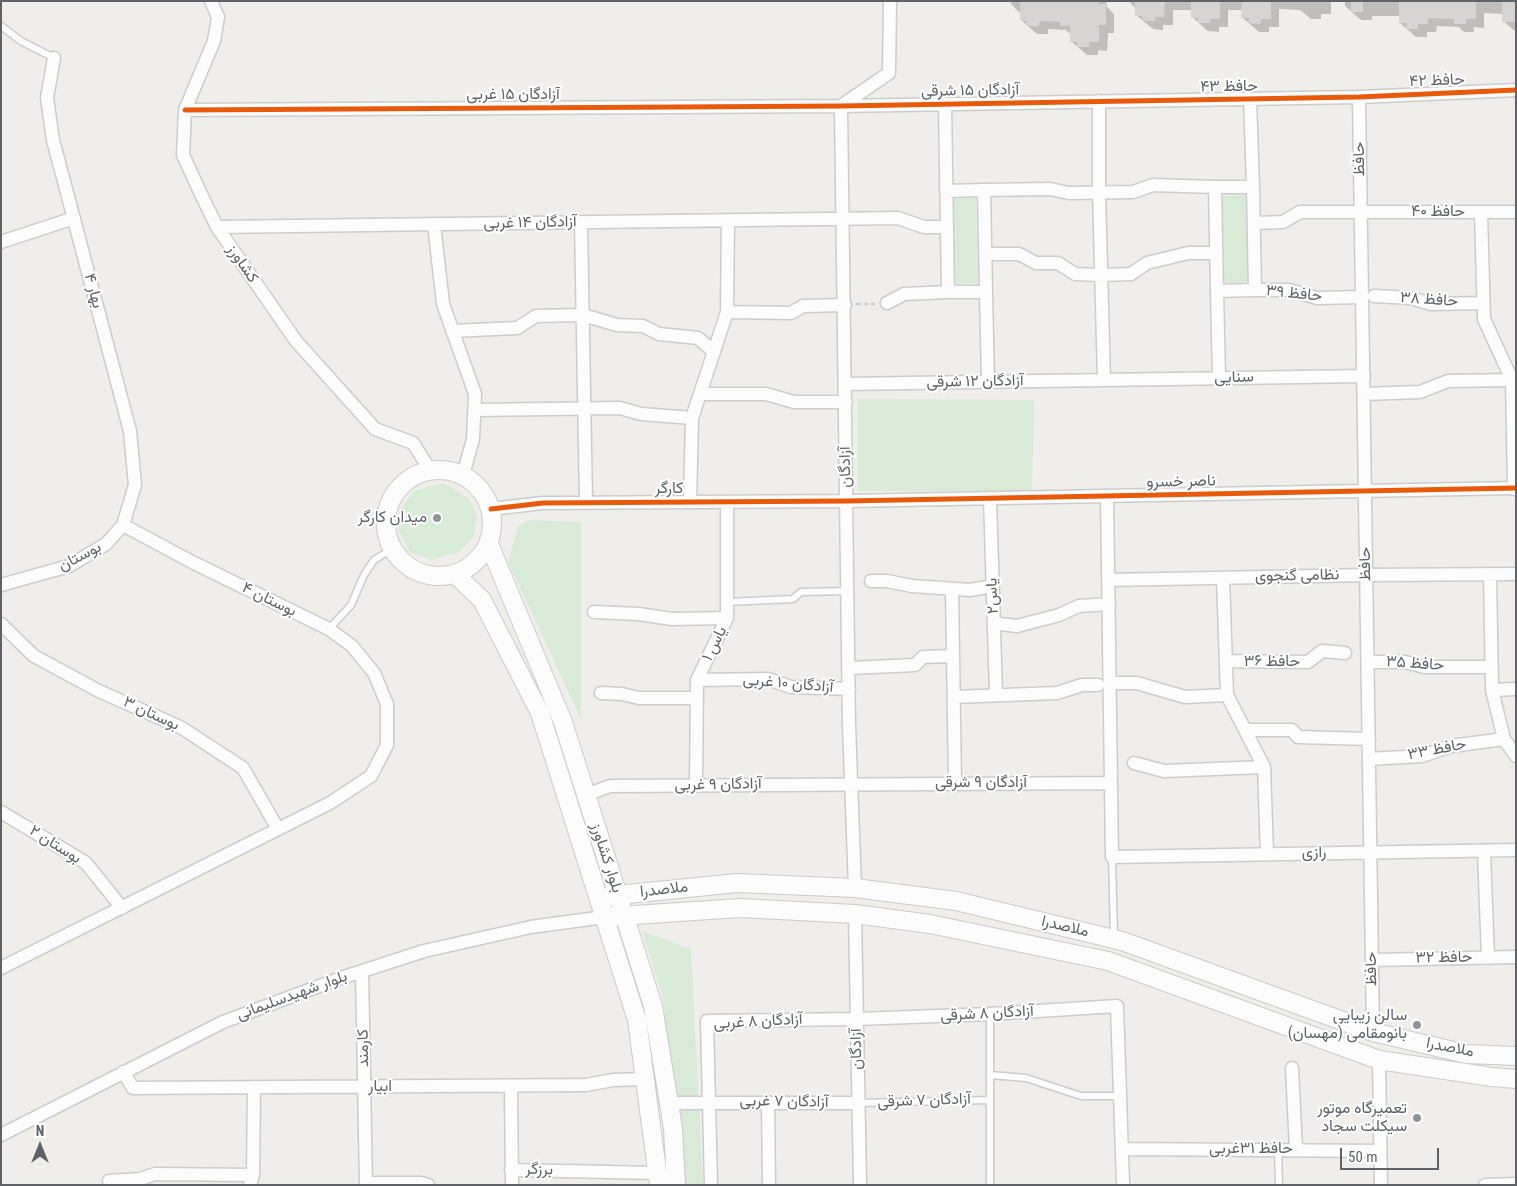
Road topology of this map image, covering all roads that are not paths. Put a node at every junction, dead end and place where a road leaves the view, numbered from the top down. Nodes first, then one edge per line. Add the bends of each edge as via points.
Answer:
1 (211, 1) edge
2 (890, 1) edge
3 (1, 26) edge
4 (54, 58) joint
5 (1516, 90) edge
6 (1359, 97) junction
7 (1250, 99) junction
8 (1099, 101) junction
9 (945, 104) junction
10 (841, 106) junction
11 (185, 110) junction
12 (1253, 186) junction
13 (1215, 187) junction
14 (984, 190) junction
15 (946, 191) junction
16 (1098, 192) junction
17 (1361, 212) junction
18 (1481, 212) junction
19 (1516, 212) edge
20 (74, 218) junction
21 (843, 218) junction
22 (728, 221) junction
23 (581, 222) junction
24 (1254, 223) junction
25 (434, 224) junction
26 (217, 227) junction
27 (947, 227) junction
28 (1, 242) edge
29 (1216, 253) junction
30 (986, 254) junction
31 (1101, 275) junction
32 (1256, 290) junction
33 (1217, 291) junction
34 (948, 292) junction
35 (986, 292) junction
36 (1368, 296) junction
37 (887, 303) road end
38 (1483, 303) junction
39 (844, 305) junction
40 (727, 312) junction
41 (582, 315) junction
42 (452, 331) junction
43 (714, 352) junction
44 (1364, 376) junction
45 (1219, 378) junction
46 (1104, 380) junction
47 (1512, 380) junction
48 (988, 382) junction
49 (845, 384) junction
50 (700, 394) junction
51 (1364, 394) junction
52 (846, 402) junction
53 (1514, 403) edge
54 (584, 408) junction
55 (474, 410) junction
56 (692, 418) junction
57 (430, 470) junction
58 (463, 475) junction
59 (1515, 488) edge
60 (1366, 491) junction
61 (1107, 496) junction
62 (990, 498) junction
63 (847, 501) junction
64 (690, 502) junction
65 (727, 502) junction
66 (586, 503) junction
67 (492, 509) junction
68 (123, 525) junction
69 (489, 544) junction
70 (392, 549) junction
71 (455, 574) junction
72 (1490, 574) junction
73 (1516, 574) edge
74 (1367, 575) junction
75 (1223, 578) junction
76 (1108, 580) junction
77 (871, 581) dead end
78 (1, 585) edge
79 (993, 586) junction
80 (952, 589) junction
81 (848, 591) junction
82 (727, 602) junction
83 (1109, 604) junction
84 (594, 612) dead end
85 (727, 618) junction
86 (1, 624) edge
87 (1000, 624) dead end
88 (329, 629) junction
89 (1345, 653) dead end
90 (953, 656) junction
91 (1226, 661) junction
92 (1368, 662) junction
93 (1492, 667) junction
94 (849, 668) junction
95 (697, 680) junction
96 (1104, 684) junction
97 (849, 689) junction
98 (1516, 689) edge
99 (1492, 690) junction
100 (602, 693) dead end
101 (996, 695) junction
102 (1226, 695) junction
103 (954, 697) junction
104 (697, 698) junction
105 (1244, 730) junction
106 (1369, 739) junction
107 (1504, 739) junction
108 (1516, 756) edge
109 (1369, 759) junction
110 (1134, 763) dead end
111 (1264, 767) junction
112 (955, 783) junction
113 (1111, 783) junction
114 (851, 784) junction
115 (696, 786) junction
116 (586, 795) junction
117 (1, 812) edge
118 (278, 829) junction
119 (1516, 850) edge
120 (1484, 851) junction
121 (1371, 853) junction
122 (1267, 854) junction
123 (1112, 856) junction
124 (854, 888) junction
125 (618, 895) junction
126 (599, 899) junction
127 (122, 908) junction
128 (855, 914) junction
129 (625, 916) junction
130 (604, 917) junction
131 (1114, 939) junction
132 (1516, 957) edge
133 (1488, 958) junction
134 (1372, 960) junction
135 (1, 968) edge
136 (362, 971) junction
137 (990, 1014) junction
138 (857, 1019) junction
139 (1373, 1032) junction
140 (1516, 1056) edge
141 (1379, 1060) junction
142 (1292, 1068) dead end
143 (123, 1072) junction
144 (990, 1075) junction
145 (645, 1079) junction
146 (1516, 1079) edge
147 (511, 1086) junction
148 (364, 1087) junction
149 (254, 1088) junction
150 (1120, 1096) junction
151 (990, 1100) junction
152 (709, 1102) junction
153 (768, 1102) junction
154 (669, 1103) junction
155 (858, 1103) junction
156 (1, 1135) edge
157 (1123, 1149) junction
158 (1278, 1149) junction
159 (1296, 1149) junction
160 (1380, 1151) junction
161 (512, 1170) junction
162 (658, 1179) edge
163 (251, 1180) edge
164 (109, 1181) dead end
165 (366, 1184) edge
166 (1516, 1184) edge
167 (428, 1185) edge
168 (512, 1185) edge
169 (676, 1185) edge
170 (711, 1185) edge
171 (768, 1185) edge
172 (860, 1185) edge
173 (990, 1185) edge
174 (1123, 1185) edge
175 (1279, 1185) edge
176 (1381, 1185) edge
177 (1485, 1185) edge

1 - 11 street, کشاورز via 218,17 214,41
2 - 10 street via 889,73
3 - 4 lane via 21,41
4 - 20 street, بهار ۴ via 47,98 53,140
5 - 6 street, حافظ ۴۲
6 - 7 street, حافظ ۴۳
6 - 17 street, حافظ
7 - 8 street, حافظ ۴۳
7 - 12 street
8 - 9 street, آزادگان ۱۵ شرقی
8 - 16 street
9 - 10 street, آزادگان ۱۵ شرقی
9 - 15 street
10 - 11 street, آزادگان ۱۵ غربی
10 - 21 street, آزادگان
11 - 26 street, کشاورز via 183,155
12 - 13 street
12 - 24 street
13 - 16 street via 1153,185 1133,192
13 - 29 street
14 - 15 street
14 - 16 street
14 - 30 street
15 - 27 street
16 - 31 street
17 - 18 street, حافظ ۴۰
17 - 24 street, حافظ ۴۰ via 1300,212 1283,222
17 - 36 street, حافظ
18 - 19 street, حافظ ۴۰
18 - 38 street
20 - 28 street
20 - 68 street, بهار ۴ via 130,431 135,485
21 - 22 street, آزادگان ۱۴ غربی
21 - 27 street, آزادگان ۱۴ غربی via 898,218 924,227
21 - 39 street, آزادگان
22 - 23 street, آزادگان ۱۴ غربی
22 - 40 street
23 - 25 street, آزادگان ۱۴ غربی
23 - 41 street
24 - 32 street
25 - 26 street, آزادگان ۱۴ غربی
25 - 42 street via 443,304
26 - 57 street, کشاورز via 296,341 375,429 413,442
27 - 34 street
29 - 31 street via 1188,253 1147,263 1131,274
29 - 33 street
30 - 31 street via 1020,254 1036,263 1058,263 1075,274
30 - 35 street
31 - 46 street
32 - 33 street, حافظ ۳۹
32 - 36 street, حافظ ۳۹ via 1289,290 1316,298
33 - 45 street
34 - 35 street
34 - 37 street via 904,294
35 - 48 street
36 - 38 street, حافظ ۳۸ via 1411,298 1431,304
36 - 44 street, حافظ
38 - 47 street via 1484,319
39 - 40 street via 803,306 790,313
39 - 49 street, آزادگان
40 - 43 street
41 - 42 street via 536,316 517,328
41 - 43 street via 617,325 643,326 659,334 698,338
41 - 54 street
42 - 55 street via 475,394
43 - 50 street
44 - 45 street, سنایی
44 - 51 street, حافظ
45 - 46 street, سنایی
46 - 48 street, آزادگان ۱۲ شرقی
47 - 51 street via 1448,381 1420,392
47 - 53 street
48 - 49 street, آزادگان ۱۲ شرقی
49 - 52 street, آزادگان
50 - 52 street via 766,394 794,402
50 - 56 street
51 - 60 street, حافظ
52 - 63 street, آزادگان
53 - 59 street
54 - 55 street
54 - 56 street via 620,408 641,414
54 - 66 street
55 - 58 street via 474,440
56 - 64 street
57 - 58 main road via 455,471
57 - 70 main road via 404,482 392,496 386,514 386,532
58 - 67 main road via 484,492
59 - 60 street, ناصر خسرو
60 - 61 street, ناصر خسرو
60 - 74 street, حافظ
61 - 62 street, ناصر خسرو
61 - 76 street
62 - 63 street, ناصر خسرو
62 - 79 street, یاس۲
63 - 65 street, کارگر
63 - 81 street, آزادگان
64 - 65 street, کارگر
64 - 66 street, کارگر
65 - 82 street, یاس ۱
66 - 67 street, کارگر via 543,503
67 - 69 main road via 493,527
68 - 78 street, بوستان via 106,544 69,566
68 - 88 street, بوستان ۴
69 - 71 main road via 469,567
69 - 116 main road, بلوار کشاورز via 563,722
70 - 71 main road via 404,563 419,572 437,576
70 - 88 lane via 374,560 351,605
71 - 126 main road, بلوار کشاورز via 482,600 540,713
72 - 73 street, نظامی گنجوی
72 - 74 street, نظامی گنجوی
72 - 93 street
74 - 75 street, نظامی گنجوی
74 - 92 street, حافظ
75 - 76 street, نظامی گنجوی
75 - 91 street
76 - 83 street
77 - 80 street
79 - 80 street
79 - 101 street, یاس۲
80 - 90 street
81 - 82 lane via 801,592 793,599
81 - 94 street, آزادگان
82 - 85 street, یاس ۱
83 - 87 street via 1079,606 1059,615 1016,626
83 - 96 street
84 - 85 street via 672,619
85 - 95 street, یاس ۱
86 - 118 street, بوستان ۳ via 34,656 99,691 182,728 243,768
88 - 118 street, بوستان ۴ via 352,646 374,673 387,704 387,744 371,776 330,803
89 - 91 street, حافظ ۳۶ via 1322,652 1308,662
90 - 94 street via 923,657 915,665
90 - 103 street
91 - 102 street
92 - 93 street, حافظ ۳۵ via 1405,662 1424,667
92 - 106 street, حافظ
93 - 99 street
94 - 97 street, آزادگان
95 - 97 street, آزادگان ۱۰ غربی via 768,679 792,687
95 - 104 street, یاس ۱
96 - 101 street via 1082,685 1057,693
96 - 102 street via 1137,683 1185,697
96 - 113 street
97 - 114 street, آزادگان
98 - 99 street
99 - 107 street
100 - 104 street via 639,698
101 - 103 street
102 - 105 street
103 - 112 street
104 - 115 street, یاس ۱
105 - 106 street via 1292,730 1298,737
105 - 111 street
106 - 109 street, حافظ
107 - 108 street
107 - 109 street, حافظ ۳۳ via 1451,746 1422,756
109 - 121 street, حافظ
110 - 111 street via 1164,771
111 - 122 street
112 - 113 street, آزادگان ۹ شرقی
112 - 114 street, آزادگان ۹ شرقی
113 - 123 street
114 - 115 street, آزادگان ۹ غربی
114 - 124 street, آزادگان
115 - 116 street, آزادگان ۹ غربی via 610,786
116 - 125 main road, بلوار کشاورز
117 - 127 street, بوستان ۲ via 86,863
118 - 127 street
119 - 120 street, رازی
120 - 121 street, رازی
120 - 133 street
121 - 122 street, رازی
121 - 134 street, حافظ
122 - 123 street, رازی
123 - 131 lane
124 - 125 main road, ملاصدرا via 738,883
124 - 131 main road, ملاصدرا via 956,901
125 - 126 main road, ملاصدرا
125 - 129 main road, بلوار کشاورز
126 - 130 main road, بلوار کشاورز
127 - 135 street
128 - 129 main road, ملاصدرا via 740,908
128 - 138 street, آزادگان
128 - 141 main road, ملاصدرا via 930,924 1108,961
129 - 130 main road, ملاصدرا
129 - 154 main road, بلوار کشاورز via 653,1006
130 - 136 street, بلوار شهیدسلیمانی via 521,929 424,951
130 - 145 main road, بلوار کشاورز via 637,1020
131 - 139 main road, ملاصدرا
132 - 133 street, حافظ ۳۲
133 - 134 street, حافظ ۳۲
134 - 139 street, حافظ
136 - 143 street, بلوار شهیدسلیمانی via 223,1022
136 - 148 street, کارمند
137 - 138 street, آزادگان ۸ شرقی
137 - 144 lane
137 - 150 street, آزادگان ۸ شرقی via 1116,1006
138 - 152 street, آزادگان ۸ غربی via 707,1021
138 - 155 street, آزادگان
139 - 140 main road, ملاصدرا via 1466,1054
141 - 146 main road, ملاصدرا
141 - 160 street
142 - 159 street
143 - 149 street, ابیار via 133,1088
143 - 156 street, بلوار شهیدسلیمانی
144 - 150 lane via 1026,1078 1081,1096
144 - 151 lane
145 - 147 street, ابیار via 586,1085
145 - 162 main road, بلوار کشاورز
147 - 148 street, ابیار
147 - 161 street
148 - 149 street, ابیار
148 - 165 street, کارمند
149 - 163 street
150 - 157 street
151 - 155 lane, آزادگان ۷ شرقی
151 - 173 lane
152 - 153 street, آزادگان ۷ غربی
152 - 154 street, آزادگان ۷ غربی
152 - 170 street
153 - 155 street, آزادگان ۷ غربی
153 - 171 street
154 - 169 main road, بلوار کشاورز
155 - 172 street, آزادگان
157 - 158 street, حافظ ۳۱غربی
157 - 174 street
158 - 159 street, حافظ ۳۱غربی
158 - 175 lane
159 - 160 street, حافظ ۳۱غربی
160 - 176 street
161 - 162 street, برزگر
161 - 168 street
163 - 164 street via 155,1174 140,1179
165 - 167 street
166 - 177 street

